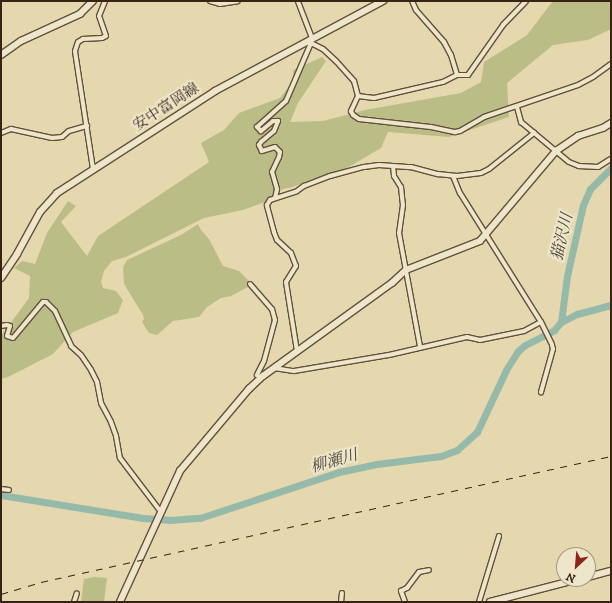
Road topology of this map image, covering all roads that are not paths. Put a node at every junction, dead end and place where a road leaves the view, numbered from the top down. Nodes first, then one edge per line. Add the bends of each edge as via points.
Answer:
1 (93, 1) edge
2 (210, 1) edge
3 (238, 1) edge
4 (298, 1) edge
5 (383, 1) edge
6 (412, 1) edge
7 (526, 1) edge
8 (106, 2) edge
9 (311, 41) junction
10 (1, 55) edge
11 (611, 64) edge
12 (457, 75) junction
13 (358, 96) junction
14 (517, 107) junction
15 (611, 123) edge
16 (87, 126) junction
17 (1, 133) edge
18 (534, 133) junction
19 (556, 151) junction
20 (611, 159) edge
21 (393, 166) junction
22 (93, 169) junction
23 (453, 176) junction
24 (275, 198) junction
25 (486, 234) junction
26 (406, 270) junction
27 (1, 278) edge
28 (250, 284) dead end
29 (542, 324) junction
30 (1, 326) edge
31 (420, 346) junction
32 (297, 351) junction
33 (274, 368) junction
34 (260, 378) junction
35 (541, 392) dead end
36 (1, 489) edge
37 (9, 490) dead end
38 (160, 513) junction
39 (500, 536) dead end
40 (429, 570) dead end
41 (611, 571) edge
42 (596, 575) edge
43 (556, 585) edge
44 (78, 593) dead end
45 (342, 593) dead end
46 (74, 602) edge
47 (120, 602) edge
48 (341, 602) edge
49 (405, 602) edge
50 (479, 602) edge
51 (490, 602) edge

1 - 10 street via 80,14 21,41
2 - 3 street via 220,4
4 - 9 street
5 - 9 main road, 安中富岡線
6 - 12 street via 416,10 444,42
7 - 12 street via 490,42 474,70 468,75
8 - 16 street via 99,16 106,36 83,39 78,42 75,50
9 - 13 street via 336,60 354,81
9 - 22 main road, 安中富岡線 via 215,91
9 - 24 street via 286,101 257,127 261,131 273,121 278,121 274,131 259,146 262,151 275,147 280,152 272,172 277,189
11 - 14 street via 578,85
12 - 13 street via 443,82 374,98
13 - 14 street via 351,111 360,118 455,132 484,117
14 - 18 street via 521,122
15 - 19 street via 578,136
16 - 17 street via 52,138 12,128
16 - 22 street
18 - 19 street
18 - 23 street via 489,169 481,173
19 - 20 street via 569,162 579,166 598,167
19 - 25 street
21 - 23 street
21 - 24 street via 379,165 349,170
21 - 26 street via 394,176 401,187 403,205 398,233
22 - 27 main road, 安中富岡線 via 44,205
23 - 25 street via 460,194
24 - 32 street via 267,206 274,232 277,240 291,253 296,266 286,282
25 - 26 street via 480,241 469,246
25 - 29 street
26 - 31 street
26 - 32 street via 392,283
28 - 34 street via 272,309 275,320 264,361 257,375
29 - 31 street via 524,331 480,340 467,337
29 - 35 street via 553,349
30 - 38 street via 10,326 8,336 12,338 43,302 55,311 71,346 91,370 101,404 116,436 120,458
31 - 33 street via 389,355 299,371
32 - 33 street
33 - 34 street
34 - 38 street via 180,472
36 - 37 street
38 - 47 street
39 - 50 street
40 - 49 street via 419,572 407,588 401,591
41 - 42 street
43 - 51 street
44 - 46 street
45 - 48 street

